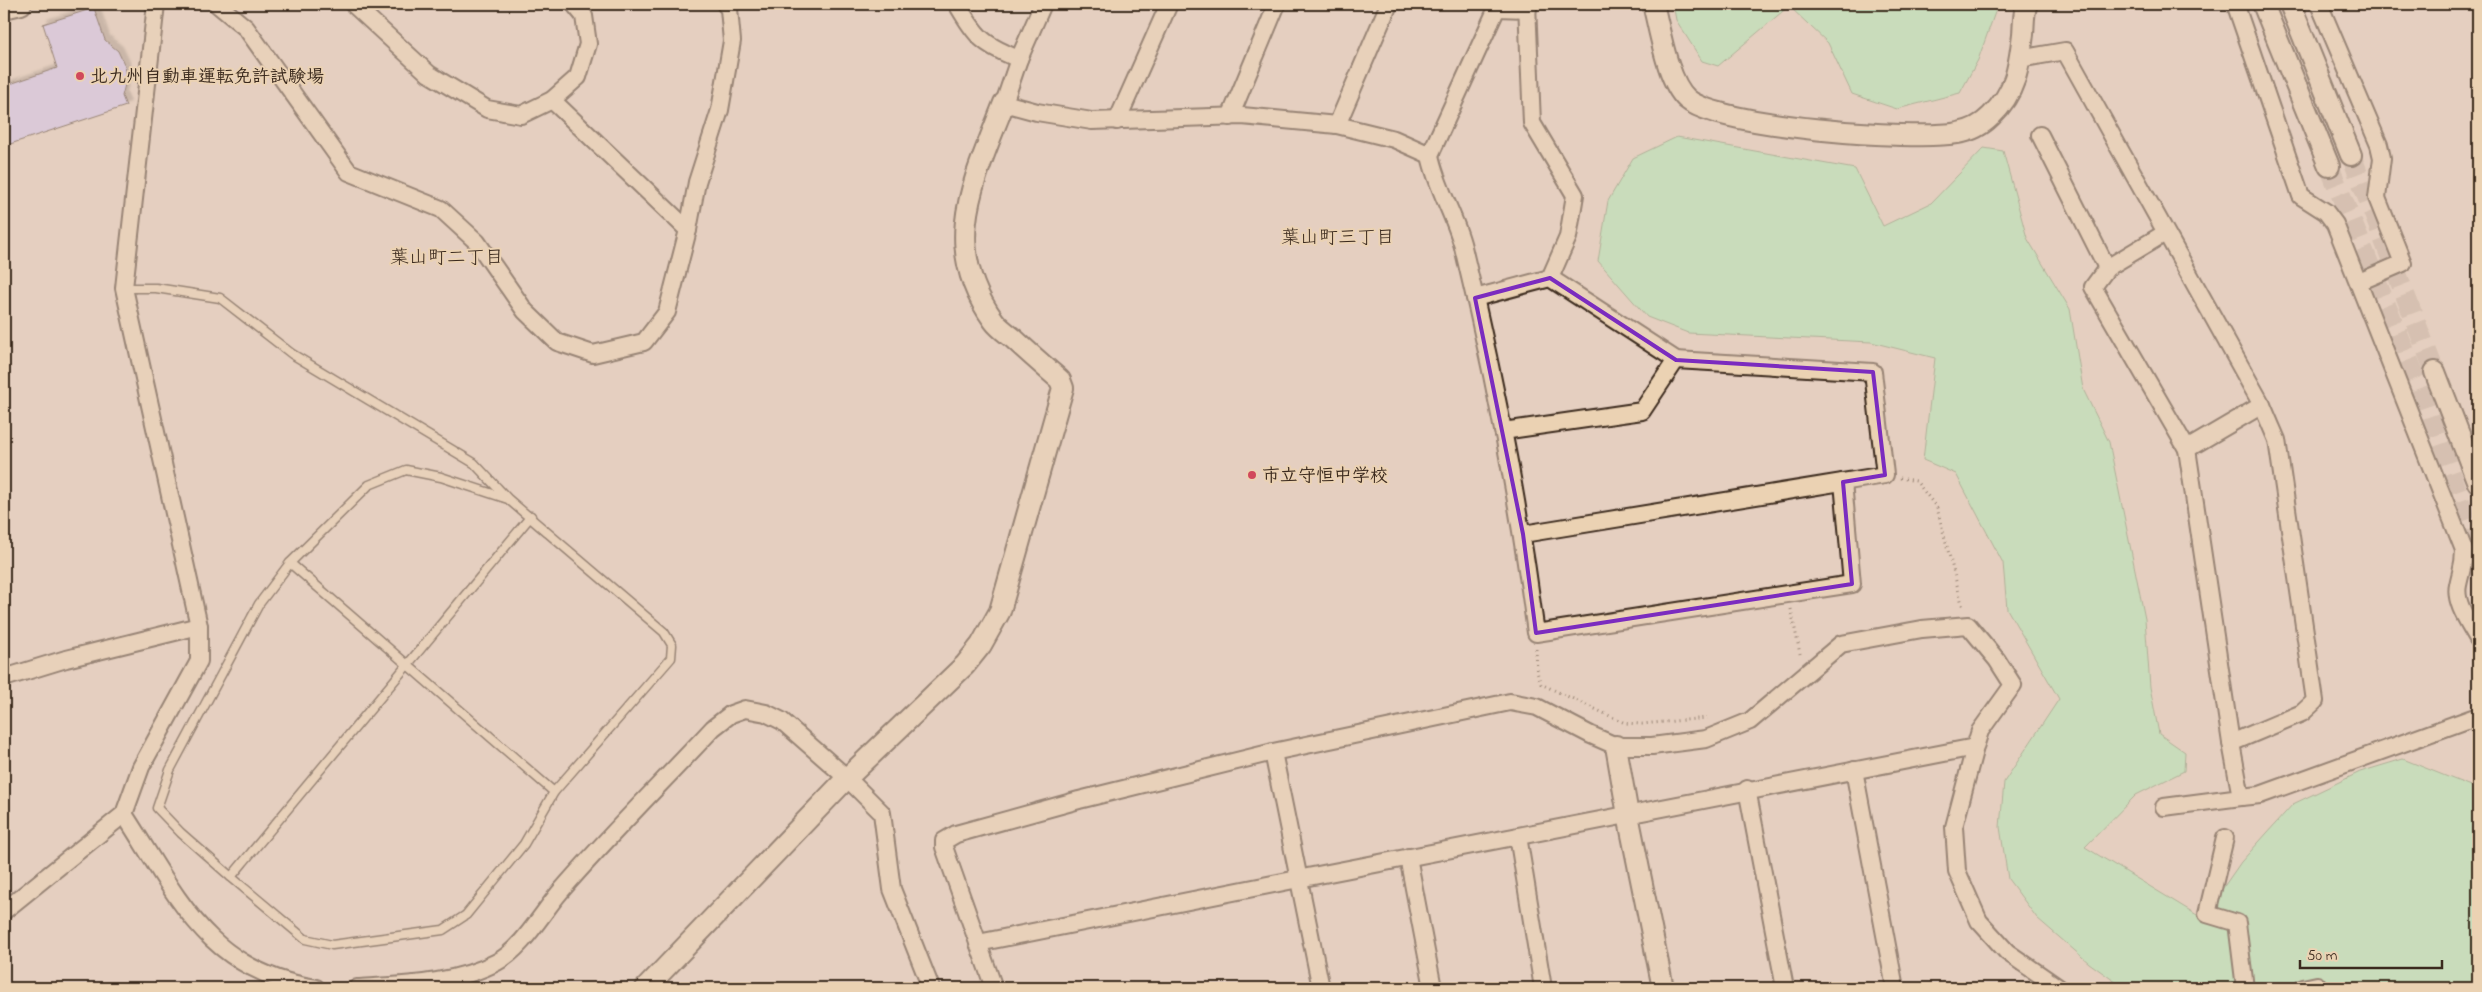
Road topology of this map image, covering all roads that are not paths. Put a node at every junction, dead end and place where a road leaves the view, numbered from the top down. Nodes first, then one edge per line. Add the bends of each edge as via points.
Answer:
1 (21, 4) edge
2 (156, 4) edge
3 (217, 4) edge
4 (353, 4) edge
5 (574, 4) edge
6 (725, 4) edge
7 (957, 4) edge
8 (1043, 4) edge
9 (1168, 4) edge
10 (1277, 4) edge
11 (1390, 4) edge
12 (1653, 4) edge
13 (2026, 4) edge
14 (2240, 4) edge
15 (2263, 4) edge
16 (2290, 4) edge
17 (2319, 4) edge
18 (1528, 6) edge
19 (4, 8) edge
20 (1019, 59) junction
21 (2019, 59) junction
22 (552, 100) junction
23 (1004, 103) junction
24 (1230, 117) junction
25 (1117, 121) junction
26 (1338, 125) junction
27 (2040, 136) dead end
28 (1430, 155) junction
29 (2351, 155) tunnel mouth
30 (2329, 166) tunnel mouth
31 (688, 230) junction
32 (2165, 233) junction
33 (2107, 268) junction
34 (1550, 278) junction
35 (2359, 282) junction
36 (124, 288) junction
37 (1475, 298) junction
38 (1676, 360) junction
39 (2435, 372) tunnel mouth
40 (2262, 405) junction
41 (1503, 431) junction
42 (2187, 449) junction
43 (1843, 482) junction
44 (2478, 483) edge
45 (508, 499) junction
46 (530, 516) junction
47 (1523, 534) junction
48 (290, 563) junction
49 (199, 626) junction
50 (2478, 639) edge
51 (408, 665) junction
52 (4, 678) edge
53 (2478, 716) edge
54 (2231, 743) junction
55 (1616, 746) junction
56 (1975, 747) junction
57 (1272, 752) junction
58 (1854, 770) junction
59 (847, 778) junction
60 (1747, 789) junction
61 (554, 792) junction
62 (2241, 797) junction
63 (2164, 807) dead end
64 (124, 814) junction
65 (1628, 815) junction
66 (1518, 836) junction
67 (2225, 838) dead end
68 (1408, 857) junction
69 (231, 877) junction
70 (1299, 878) junction
71 (4, 911) edge
72 (978, 943) junction
73 (316, 988) edge
74 (357, 988) edge
75 (646, 988) edge
76 (931, 988) edge
77 (994, 988) edge
78 (1321, 988) edge
79 (1433, 988) edge
80 (1543, 988) edge
81 (1663, 988) edge
82 (1785, 988) edge
83 (1895, 988) edge
84 (2059, 988) edge
85 (2245, 988) edge
86 (2303, 988) edge
87 (2316, 988) edge

1 - 19 street
2 - 36 street
3 - 31 street via 246,28 350,172 442,209 477,242 524,311 557,342 593,354 644,342 667,312
4 - 22 street via 429,74 487,108 521,115
5 - 22 street via 584,16 588,44 578,77
6 - 31 street via 729,9 732,41 720,110 697,182
7 - 20 street via 973,32 987,45
8 - 20 street
9 - 25 street
10 - 24 street
11 - 26 street
12 - 21 street via 1670,69 1679,89 1688,100 1734,118 1862,133 1924,136 1960,133 1990,118 2003,104 2014,85
13 - 21 street
14 - 35 street via 2238,9 2301,196 2326,212 2336,224
15 - 30 street
16 - 29 street
17 - 35 street via 2379,145 2382,158 2377,198 2403,263
18 - 28 street via 1497,8
18 - 34 street via 1532,123 1575,195 1568,237
20 - 23 street
21 - 32 street via 2065,51
22 - 31 street
23 - 25 street via 1076,120
23 - 59 street via 968,205 964,252 973,286 995,323 1060,380 1062,398 1000,611 981,645
24 - 25 street
24 - 26 street
26 - 28 street via 1394,139
27 - 33 street
28 - 37 street via 1434,174 1462,244
32 - 33 street
32 - 40 street
33 - 42 street via 2093,287
34 - 37 street
34 - 38 street
35 - 50 street via 2464,550 2464,567 2457,586 2459,603
36 - 45 lane via 156,288 220,298 292,354 474,463
36 - 49 street
37 - 41 street
38 - 41 street via 1642,411
38 - 43 street via 1873,372 1885,475
39 - 44 street
40 - 42 street
40 - 54 street via 2278,440 2315,701 2302,713
41 - 47 street
42 - 54 street
43 - 47 street
43 - 47 street via 1852,584 1536,633
45 - 46 lane
45 - 48 lane via 441,477 406,470 369,485
46 - 51 lane
46 - 61 lane via 664,632 672,645 671,658
48 - 51 lane
48 - 69 lane via 254,612 170,770 157,808
49 - 52 street
49 - 64 street via 199,661 141,766
51 - 61 lane
51 - 69 lane
53 - 62 street via 2260,795
54 - 62 street
55 - 56 street via 1652,746 1706,739 1750,721 1841,644 1922,629 1968,626 1998,660 2013,685 1980,731
55 - 57 street via 1538,707 1510,702
55 - 65 street
56 - 58 street
56 - 84 street via 1954,827 1957,871 1979,920 2007,952
57 - 70 street
57 - 72 street via 1079,800 948,837 944,847
58 - 60 street
58 - 83 street
59 - 74 street via 782,721 766,713 745,709 731,714 713,728 609,838 513,951 498,962 467,975
59 - 75 street
59 - 76 street via 882,813 892,888
60 - 65 street
60 - 82 street
61 - 69 lane via 524,844 466,915 443,930 332,945 305,939
62 - 63 street
64 - 71 street
64 - 73 street via 195,924 216,944 257,972 293,985
65 - 66 street
65 - 81 street
66 - 68 street
66 - 80 street
67 - 85 street via 2206,914 2237,924
68 - 70 street
68 - 79 street
70 - 72 street
70 - 78 street
72 - 77 street
86 - 87 street via 2318,985

